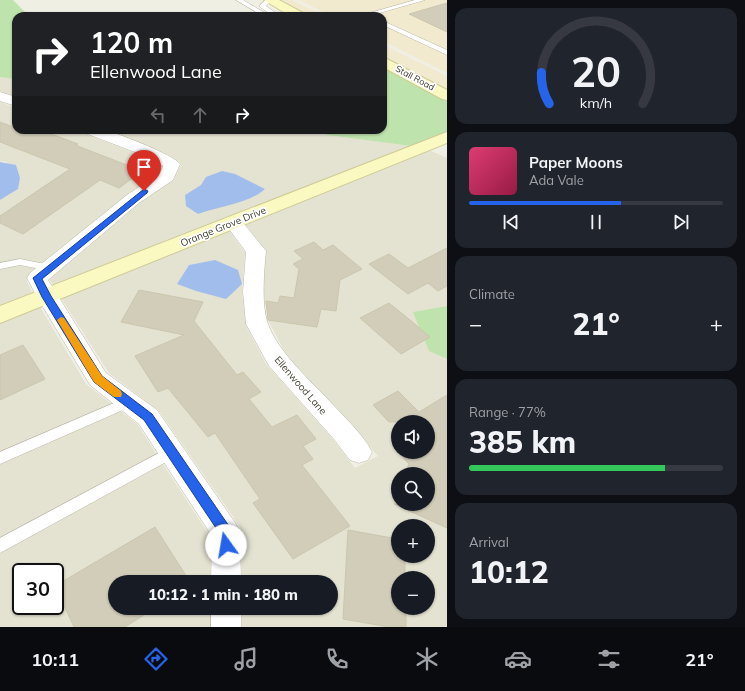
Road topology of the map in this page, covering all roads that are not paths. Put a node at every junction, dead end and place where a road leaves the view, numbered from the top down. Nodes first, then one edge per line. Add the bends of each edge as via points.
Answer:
1 (239, 0) edge
2 (270, 0) edge
3 (422, 0) edge
4 (260, 12) edge
5 (271, 12) edge
6 (292, 12) edge
7 (379, 12) edge
8 (387, 25) edge
9 (447, 53) edge
10 (387, 63) edge
11 (0, 96) edge
12 (447, 96) edge
13 (12, 100) edge
14 (101, 134) edge
15 (447, 137) edge
16 (233, 222) junction
17 (0, 266) edge
18 (50, 268) junction
19 (47, 297) junction
20 (0, 315) edge
21 (128, 402) junction
22 (172, 452) junction
23 (359, 452) dead end
24 (0, 458) edge
25 (0, 546) edge
26 (226, 575) edge
27 (226, 615) edge
28 (226, 627) edge

1 - 4 lane
2 - 5 lane via 262,6
2 - 6 street
3 - 7 lane
8 - 9 lane
10 - 12 street, Stall Road
11 - 13 street
14 - 18 street via 159,156 172,164 167,176 132,199
15 - 16 street, Orange Grove Drive
16 - 19 street, Orange Grove Drive
16 - 23 street, Ellenwood Lane via 256,251 253,292 258,324 277,360
17 - 18 lane via 20,262
18 - 19 street via 37,278
19 - 20 street, Orange Grove Drive
19 - 21 street via 98,379
21 - 22 street via 148,417
21 - 24 lane
22 - 25 lane
22 - 26 street via 226,533
27 - 28 street

